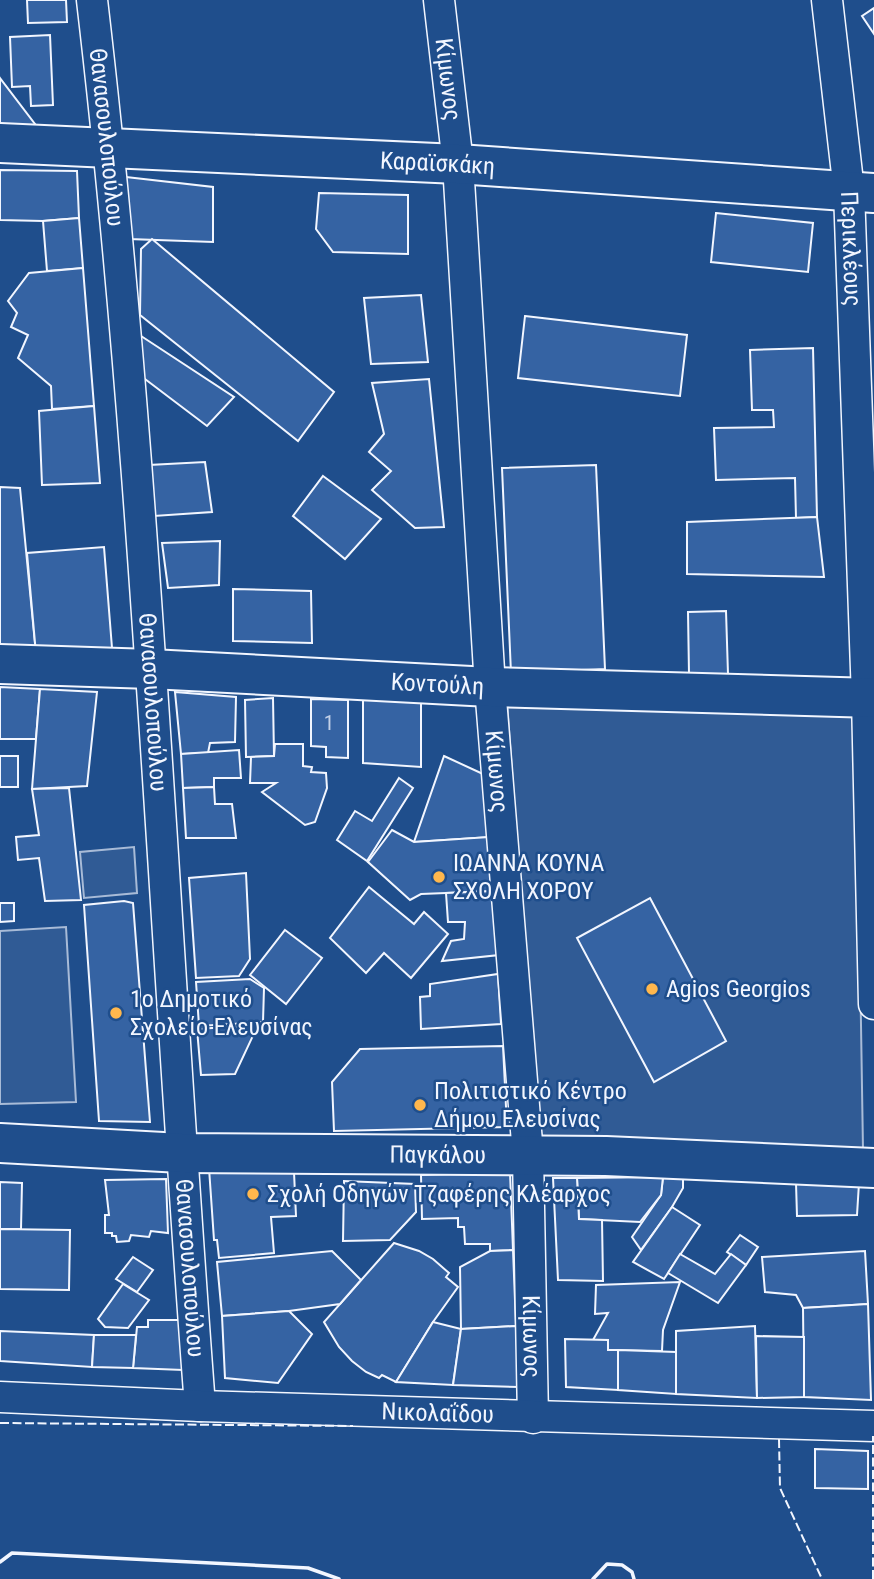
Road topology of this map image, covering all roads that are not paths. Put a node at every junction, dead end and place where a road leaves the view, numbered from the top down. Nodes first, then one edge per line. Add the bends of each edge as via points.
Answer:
1 (92, 0) edge
2 (439, 0) edge
3 (827, 0) edge
4 (0, 143) edge
5 (110, 150) junction
6 (458, 164) junction
7 (862, 192) edge
8 (0, 664) edge
9 (151, 669) junction
10 (490, 687) junction
11 (871, 698) edge
12 (874, 1004) edge
13 (0, 1143) edge
14 (181, 1153) junction
15 (528, 1155) junction
16 (874, 1168) edge
17 (0, 1396) edge
18 (200, 1406) junction
19 (533, 1418) junction
20 (874, 1426) edge

1 - 5 street, Θανασουλοπούλου
2 - 6 street, Κίμωνος
3 - 7 street, Περικλέους
4 - 5 main road, Καραϊσκάκη
5 - 6 main road, Καραϊσκάκη
5 - 9 street, Θανασουλοπούλου
6 - 7 main road, Καραϊσκάκη
6 - 10 street, Κίμωνος
7 - 11 street, Περικλέους
8 - 9 main road, Κοντούλη
9 - 10 main road, Κοντούλη
9 - 14 street, Θανασουλοπούλου
10 - 11 main road, Κοντούλη
10 - 15 street, Κίμωνος
11 - 12 street, Περικλέους
13 - 14 main road, Παγκάλου
14 - 15 main road, Παγκάλου
14 - 18 street, Θανασουλοπούλου
15 - 16 main road, Παγκάλου
15 - 19 street, Κίμωνος
17 - 18 street, Νικολαΐδου
18 - 19 street, Νικολαΐδου
19 - 20 street, Νικολαΐδου

